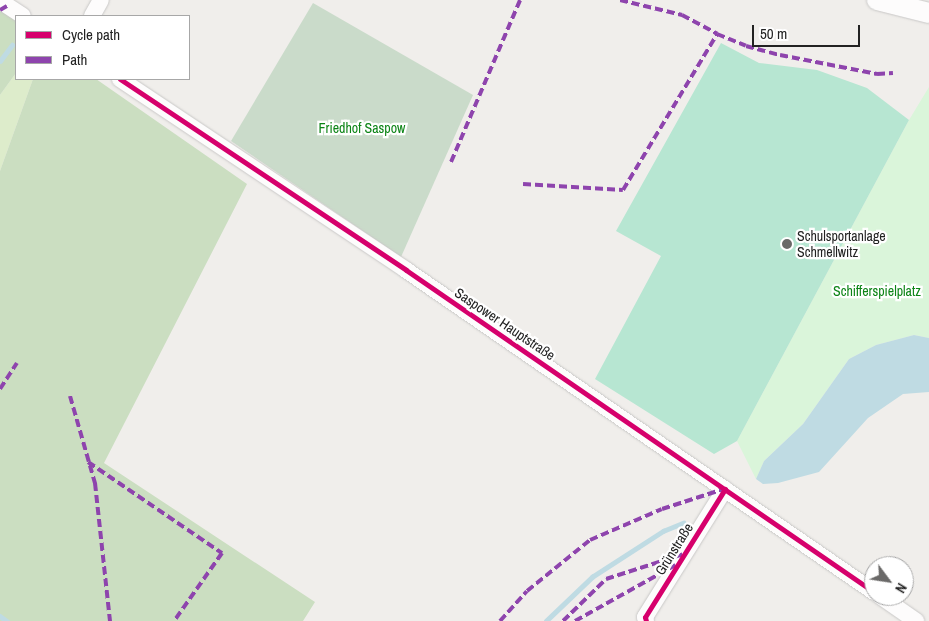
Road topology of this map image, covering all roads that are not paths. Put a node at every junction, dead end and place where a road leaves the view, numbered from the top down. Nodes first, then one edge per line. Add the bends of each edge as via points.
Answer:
1 (101, 0) edge
2 (877, 0) edge
3 (0, 1) edge
4 (929, 13) edge
5 (21, 15) edge
6 (93, 15) edge
7 (122, 80) edge
8 (725, 489) junction
9 (864, 585) edge
10 (894, 606) edge
11 (646, 621) edge
12 (916, 621) edge

1 - 6 street
2 - 4 street
3 - 5 street
7 - 8 street, Saspower Hauptstraße
8 - 9 street, Saspower Hauptstraße
8 - 11 street, Grünstraße via 645,617
10 - 12 street

